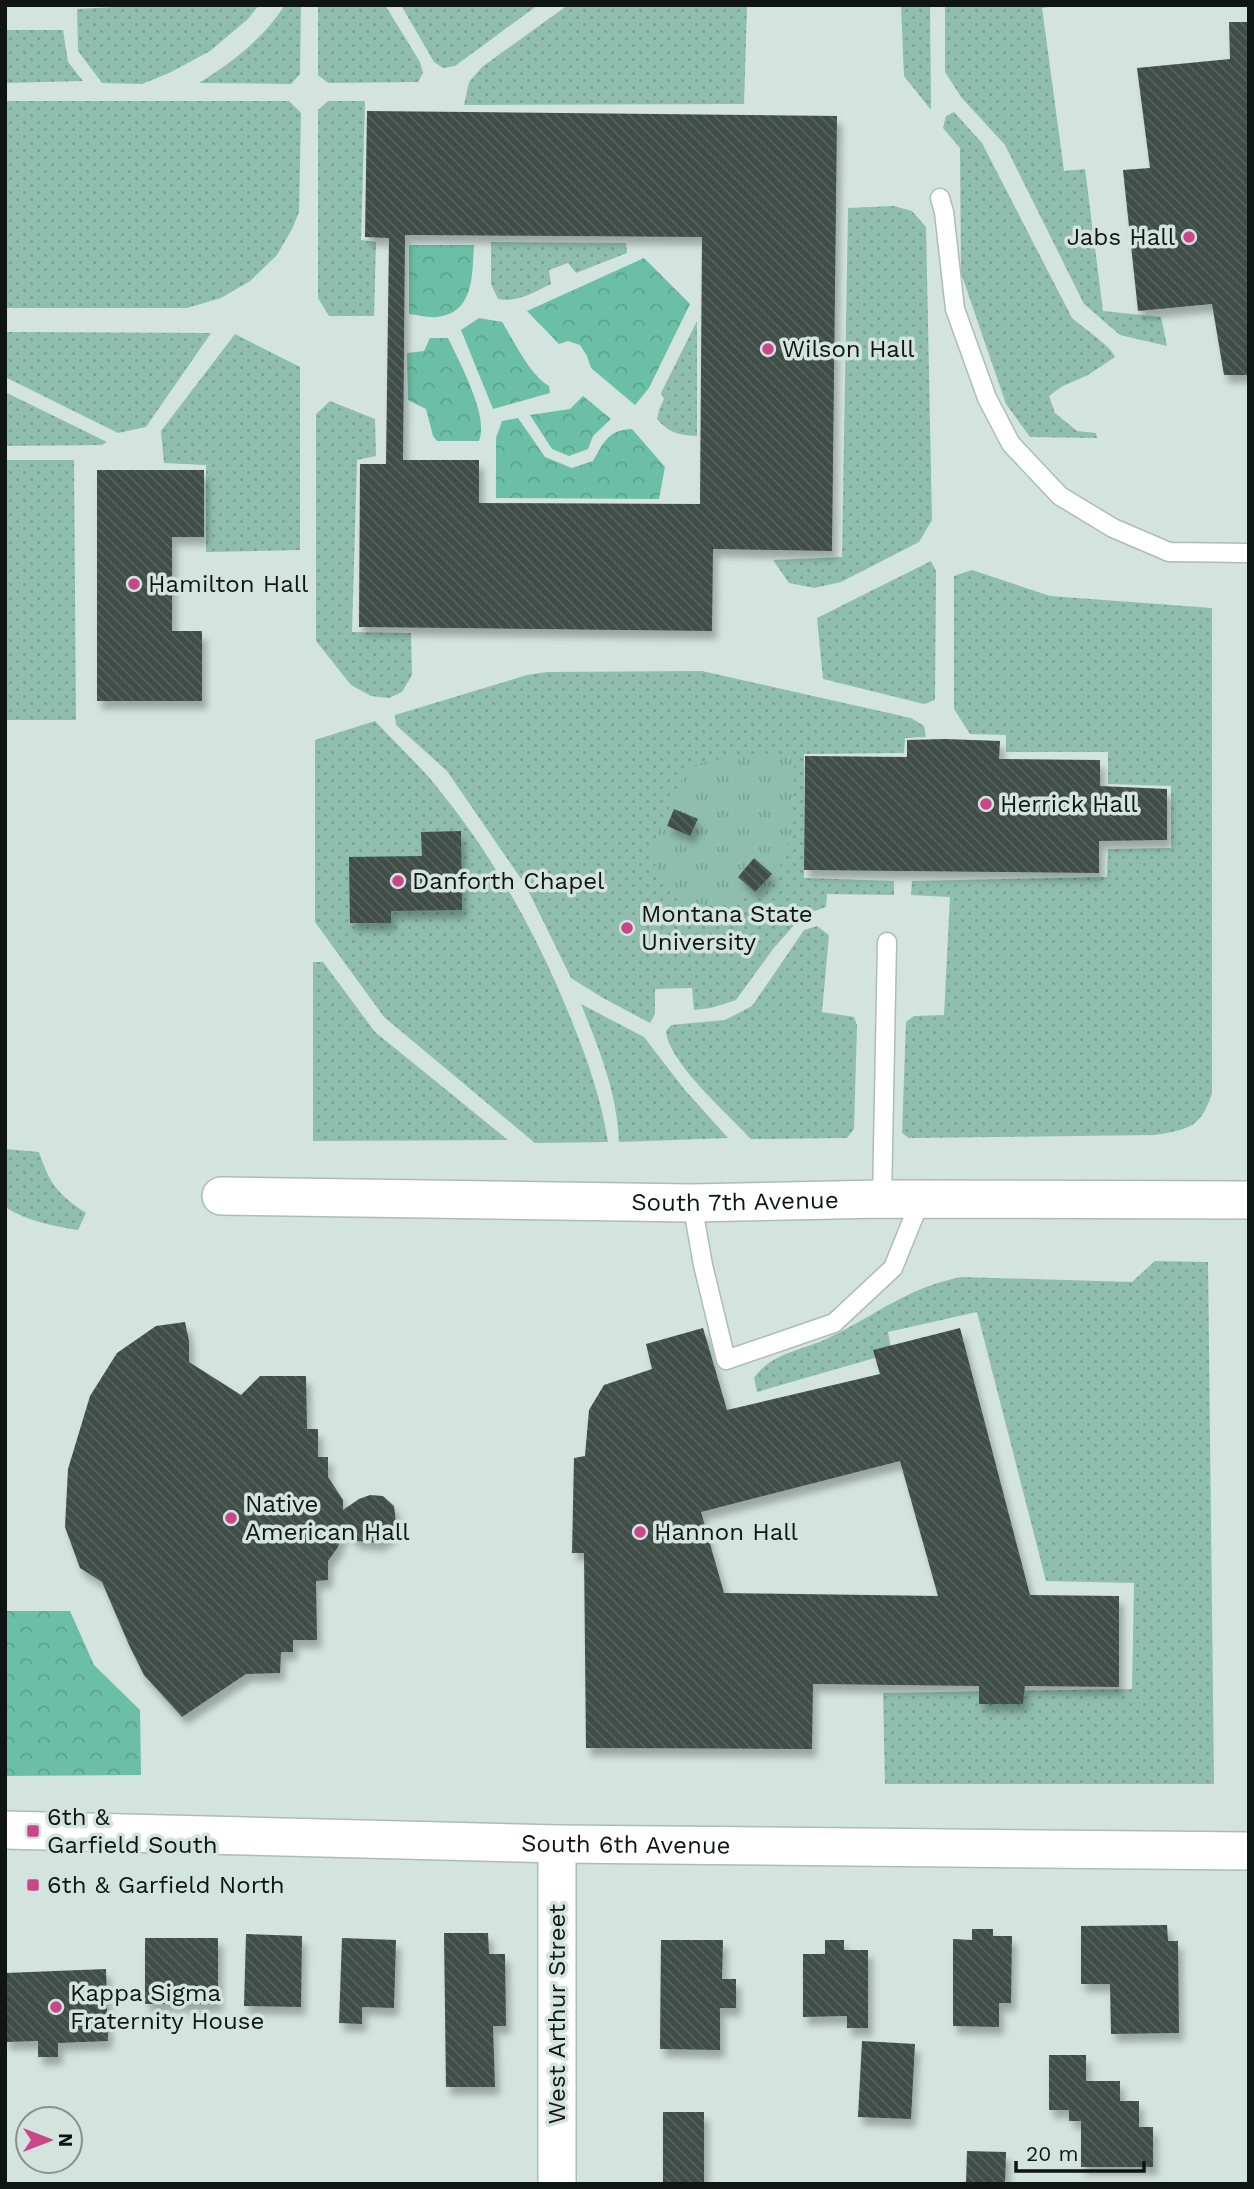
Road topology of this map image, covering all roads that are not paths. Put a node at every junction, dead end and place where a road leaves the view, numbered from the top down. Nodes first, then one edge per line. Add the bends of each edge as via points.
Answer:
1 (940, 198) dead end
2 (1249, 553) edge
3 (887, 942) dead end
4 (221, 1196) dead end
5 (882, 1199) junction
6 (921, 1199) junction
7 (1249, 1200) edge
8 (692, 1203) junction
9 (5, 1830) edge
10 (556, 1844) junction
11 (1249, 1851) edge
12 (556, 2184) edge

1 - 2 lane via 955,309 987,398 1011,444 1060,496 1113,528 1169,552
3 - 5 lane
4 - 8 street, South 7th Avenue
5 - 6 street, South 7th Avenue
5 - 8 street, South 7th Avenue
6 - 7 street, South 7th Avenue
6 - 8 lane via 893,1268 834,1322 726,1360
9 - 10 street, South 6th Avenue
10 - 11 street, South 6th Avenue
10 - 12 street, West Arthur Street

